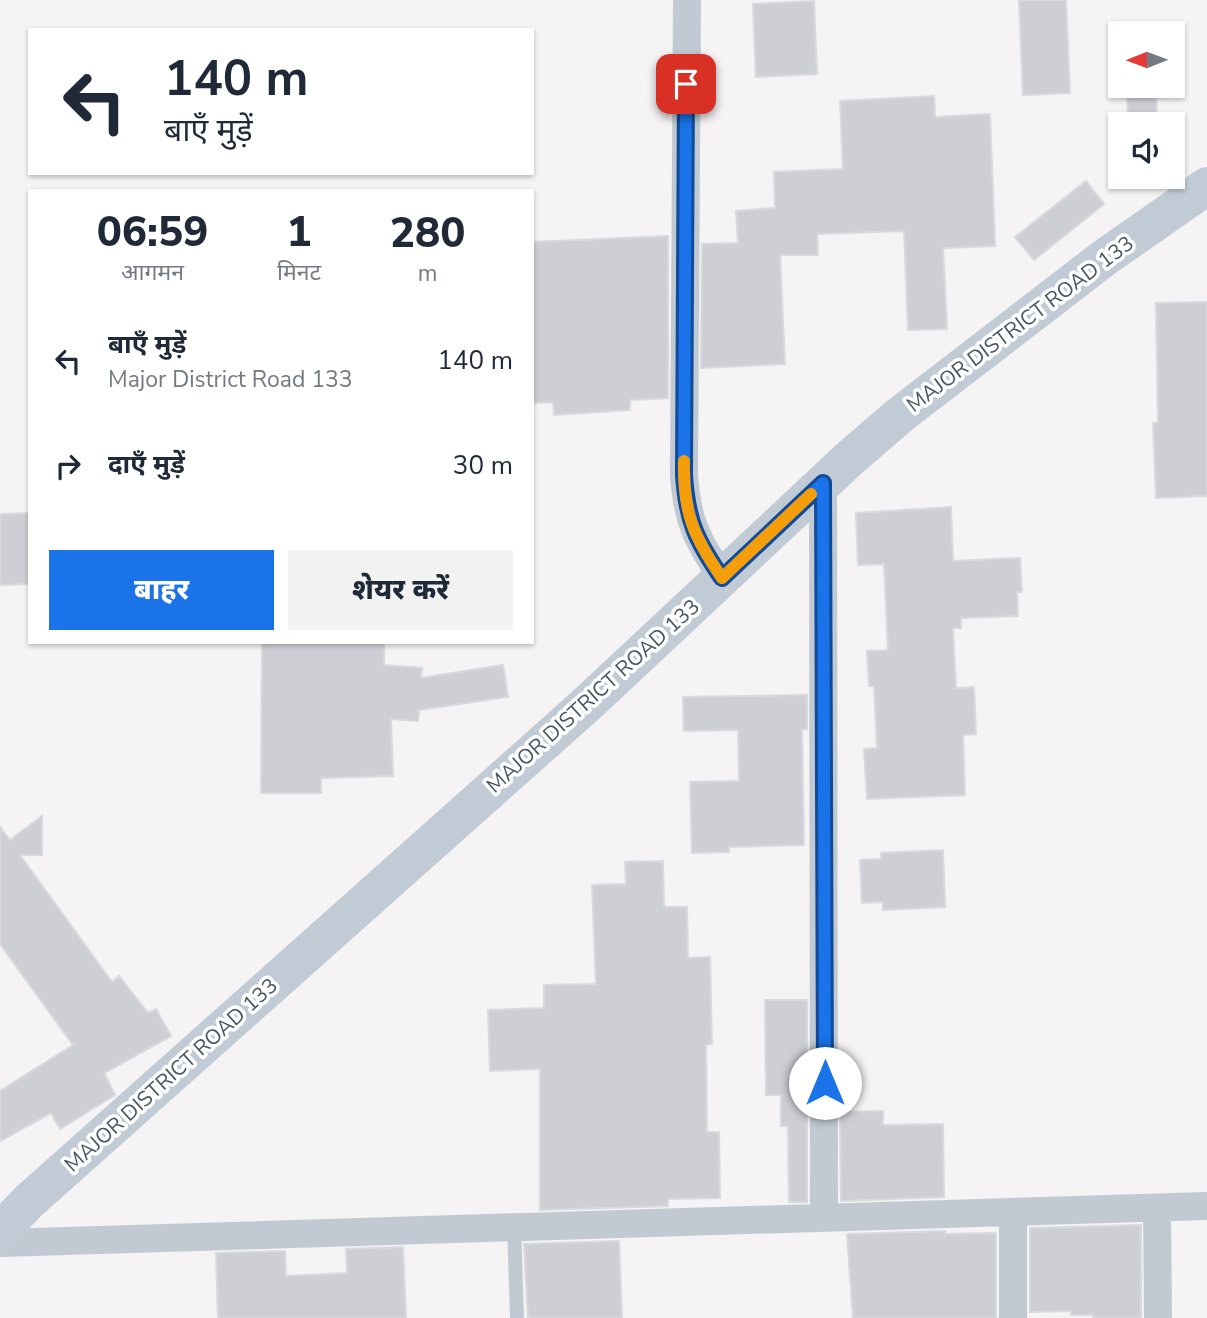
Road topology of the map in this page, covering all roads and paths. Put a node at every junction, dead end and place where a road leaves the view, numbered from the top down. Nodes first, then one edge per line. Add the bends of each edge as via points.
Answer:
1 (687, 0) edge
2 (1207, 186) edge
3 (823, 483) junction
4 (722, 578) junction
5 (1207, 1206) edge
6 (1157, 1208) junction
7 (1013, 1212) junction
8 (824, 1217) junction
9 (514, 1226) junction
10 (0, 1231) edge
11 (0, 1243) edge
12 (517, 1318) edge
13 (1013, 1318) edge
14 (1158, 1318) edge

1 - 4 street via 684,475 687,513 696,540
2 - 3 main road, MAJOR DISTRICT ROAD 133 via 1104,258 911,407
3 - 4 main road, MAJOR DISTRICT ROAD 133
3 - 8 street
4 - 10 main road, MAJOR DISTRICT ROAD 133
5 - 6 street
6 - 7 street
6 - 14 street
7 - 8 street
7 - 13 street
8 - 9 street
9 - 11 street
9 - 12 lane

